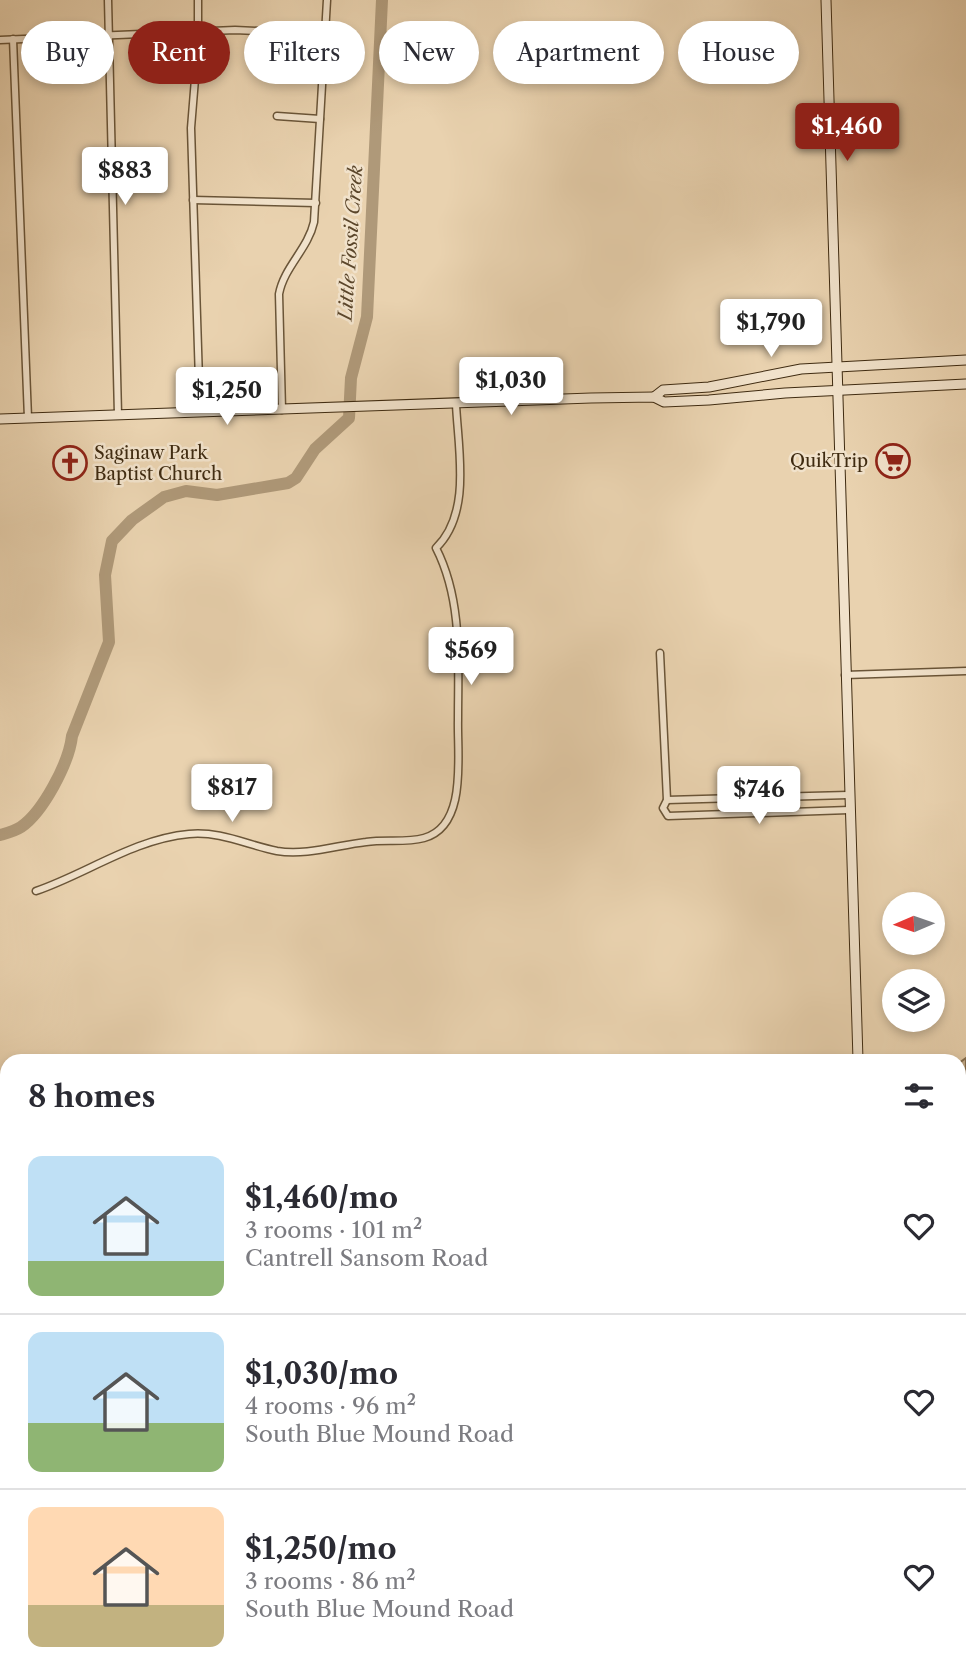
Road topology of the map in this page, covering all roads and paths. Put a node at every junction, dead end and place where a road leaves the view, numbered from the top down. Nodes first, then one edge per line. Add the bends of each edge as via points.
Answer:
1 (108, 0) edge
2 (198, 0) edge
3 (327, 0) edge
4 (826, 0) edge
5 (109, 21) edge
6 (199, 21) edge
7 (326, 21) edge
8 (13, 39) junction
9 (21, 39) edge
10 (0, 40) edge
11 (110, 84) edge
12 (195, 84) edge
13 (322, 84) edge
14 (277, 116) dead end
15 (320, 119) junction
16 (193, 200) junction
17 (316, 203) junction
18 (966, 360) edge
19 (836, 366) junction
20 (966, 384) edge
21 (837, 390) junction
22 (654, 397) junction
23 (456, 404) junction
24 (282, 410) junction
25 (200, 412) junction
26 (118, 415) junction
27 (28, 418) junction
28 (0, 419) edge
29 (660, 653) dead end
30 (966, 671) edge
31 (845, 675) junction
32 (848, 794) junction
33 (667, 800) junction
34 (849, 810) junction
35 (36, 891) dead end
36 (858, 1054) edge

1 - 5 street
2 - 6 street
3 - 7 street
4 - 19 main road
8 - 9 street
8 - 10 street
8 - 27 street
11 - 26 street
12 - 16 street
13 - 15 street
14 - 15 street
15 - 17 street
16 - 17 street
16 - 25 street
17 - 24 street via 310,236 279,294
18 - 19 main road
19 - 21 main road
19 - 22 main road via 663,390
20 - 21 main road
21 - 22 main road via 664,402
21 - 31 main road
22 - 23 main road
23 - 24 main road
23 - 35 street via 456,516 451,531 436,548 452,584 457,648 456,786 446,826 411,840 290,852 223,836 177,836 115,855
24 - 25 main road
25 - 26 main road
26 - 27 main road
27 - 28 main road
29 - 33 street
30 - 31 street
31 - 32 main road
32 - 33 street
32 - 34 main road
33 - 34 street via 663,808 668,816
34 - 36 main road

